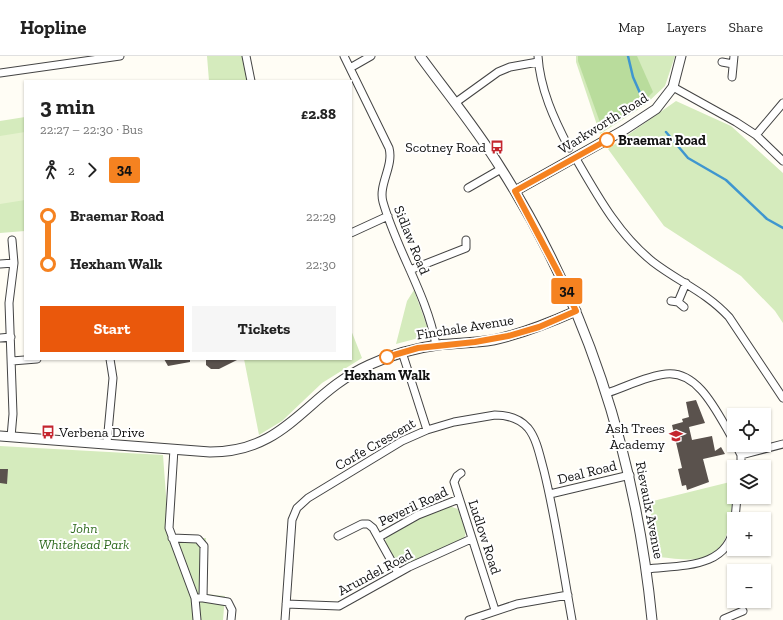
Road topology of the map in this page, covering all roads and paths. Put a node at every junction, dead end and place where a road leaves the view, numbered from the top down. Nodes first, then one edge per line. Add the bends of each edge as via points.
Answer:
1 (120, 56) edge
2 (246, 56) edge
3 (344, 56) edge
4 (371, 56) edge
5 (420, 56) edge
6 (681, 56) edge
7 (734, 56) edge
8 (538, 59) edge
9 (69, 60) edge
10 (722, 62) dead end
11 (733, 64) junction
12 (350, 68) junction
13 (0, 73) edge
14 (732, 77) dead end
15 (251, 80) edge
16 (673, 87) junction
17 (456, 103) junction
18 (782, 105) edge
19 (756, 135) junction
20 (570, 148) dead end
21 (575, 157) junction
22 (783, 161) edge
23 (501, 169) junction
24 (468, 188) dead end
25 (515, 191) junction
26 (388, 216) junction
27 (352, 233) edge
28 (12, 240) dead end
29 (466, 240) dead end
30 (14, 263) junction
31 (0, 264) edge
32 (410, 270) junction
33 (686, 283) junction
34 (678, 304) dead end
35 (576, 311) junction
36 (11, 337) junction
37 (0, 338) edge
38 (436, 345) junction
39 (402, 352) junction
40 (24, 360) edge
41 (110, 360) edge
42 (12, 361) junction
43 (607, 393) junction
44 (783, 398) edge
45 (427, 430) junction
46 (727, 430) edge
47 (0, 436) edge
48 (11, 437) junction
49 (107, 443) junction
50 (783, 444) edge
51 (174, 449) junction
52 (740, 452) edge
53 (741, 455) junction
54 (741, 460) edge
55 (461, 473) dead end
56 (630, 475) junction
57 (550, 494) junction
58 (459, 499) junction
59 (338, 536) dead end
60 (379, 536) junction
61 (172, 538) junction
62 (471, 539) junction
63 (727, 546) edge
64 (647, 569) junction
65 (398, 573) junction
66 (568, 595) junction
67 (195, 598) junction
68 (203, 598) junction
69 (286, 604) junction
70 (495, 610) junction
71 (743, 611) dead end
72 (735, 617) edge
73 (724, 619) dead end
74 (197, 620) edge
75 (231, 620) edge
76 (285, 620) edge
77 (469, 620) edge
78 (572, 620) edge
79 (652, 620) edge

1 - 9 street
2 - 15 street
3 - 12 street, Sidlaw Road
4 - 12 street
5 - 17 street, Rievaulx Avenue
6 - 16 street, Warkworth Road
7 - 11 street
8 - 17 street via 498,72
8 - 20 street via 544,89 556,123
9 - 13 street
10 - 11 street
11 - 14 street
12 - 26 street, Sidlaw Road via 390,152 382,196
16 - 19 street
16 - 21 street, Warkworth Road via 656,109
17 - 23 street, Rievaulx Avenue
18 - 19 street
19 - 22 street
21 - 25 street, Warkworth Road
21 - 33 street via 599,198 630,240 652,261
23 - 24 street
23 - 25 street, Rievaulx Avenue
25 - 35 street, Rievaulx Avenue
26 - 27 street
26 - 32 street, Sidlaw Road
28 - 30 street
29 - 32 street via 466,248
30 - 31 street
30 - 36 street via 9,303
32 - 38 street, Sidlaw Road via 428,312
33 - 34 street
33 - 44 street via 708,296 729,316
35 - 38 street, Finchale Avenue via 539,327 508,336
35 - 43 street, Rievaulx Avenue
36 - 37 street
36 - 42 street
38 - 39 street, Finchale Avenue
39 - 45 street
39 - 51 street, Finchale Avenue via 367,365 334,384 282,430 259,443 225,452
40 - 42 street
41 - 49 street via 113,378
42 - 48 street
43 - 46 street via 659,375 682,376 692,381 704,393
43 - 56 street, Rievaulx Avenue
45 - 57 street, Corfe Crescent via 495,415 505,415 519,421 528,428 534,438
45 - 69 street, Corfe Crescent via 402,441 308,498 297,508 292,520
47 - 48 street, Finchale Avenue
48 - 49 street, Finchale Avenue
49 - 51 street, Finchale Avenue
50 - 53 street
51 - 61 street via 169,519
52 - 53 street
53 - 54 street
55 - 58 street, Ludlow Road via 456,476 454,482
56 - 57 street, Deal Road
56 - 64 street, Rievaulx Avenue
57 - 66 street, Corfe Crescent
58 - 60 street, Peveril Road via 418,515
58 - 62 street, Ludlow Road
59 - 60 street, Peveril Road via 362,524 368,524
60 - 65 street, Peveril Road
61 - 67 street
61 - 68 street via 198,539 202,542
62 - 65 street, Arundel Road
62 - 70 street, Ludlow Road
63 - 64 street via 716,556 701,562
64 - 79 street, Rievaulx Avenue
65 - 69 street, Arundel Road via 339,606
66 - 70 street
66 - 78 street, Corfe Crescent
67 - 68 street
67 - 74 street
68 - 75 street via 228,602 232,610
69 - 76 street, Corfe Crescent
70 - 77 street
71 - 72 street
72 - 73 street

